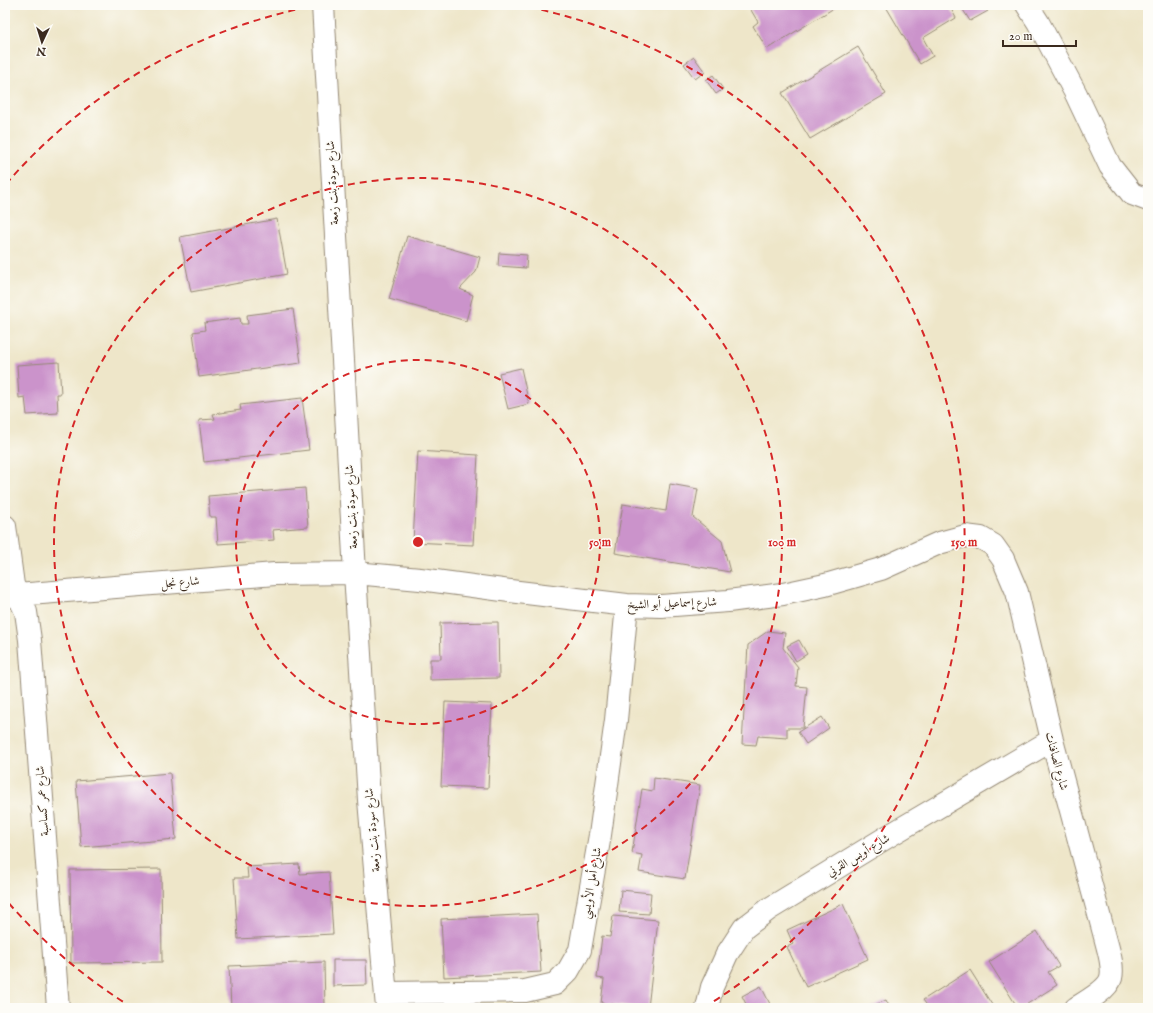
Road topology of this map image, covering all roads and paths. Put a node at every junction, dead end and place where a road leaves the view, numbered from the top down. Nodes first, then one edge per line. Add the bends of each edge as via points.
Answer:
1 (323, 5) edge
2 (1027, 5) edge
3 (1148, 200) edge
4 (5, 526) edge
5 (981, 538) joint
6 (354, 573) junction
7 (12, 596) edge
8 (627, 605) junction
9 (1052, 740) junction
10 (386, 1000) edge
11 (58, 1008) edge
12 (707, 1008) edge
13 (1076, 1008) edge

1 - 6 street, شارع سودة بنت زمعة
2 - 3 street via 1076,94 1110,166 1132,194
4 - 7 street, شارع عمر كساسبة via 13,585
5 - 8 street, شارع إسماعيل أبو الشيخ via 965,536 939,542 881,569 825,586 783,594 661,606
5 - 9 street, شارع الصافنات via 993,545 1003,559 1017,592
6 - 7 street, شارع نجل via 275,574
6 - 8 street, شارع إسماعيل أبو الشيخ
6 - 10 street, شارع سودة بنت زمعة via 369,800
7 - 11 street, شارع عمر كساسبة via 26,612 30,640
8 - 10 street, شارع أمل الأويسي via 616,720 600,835 580,950 568,971 555,984 525,991
9 - 12 street, شارع أويس القرني via 782,901 744,928 727,954 712,987
9 - 13 street, شارع الصافنات via 1111,963 1111,978 1102,991

